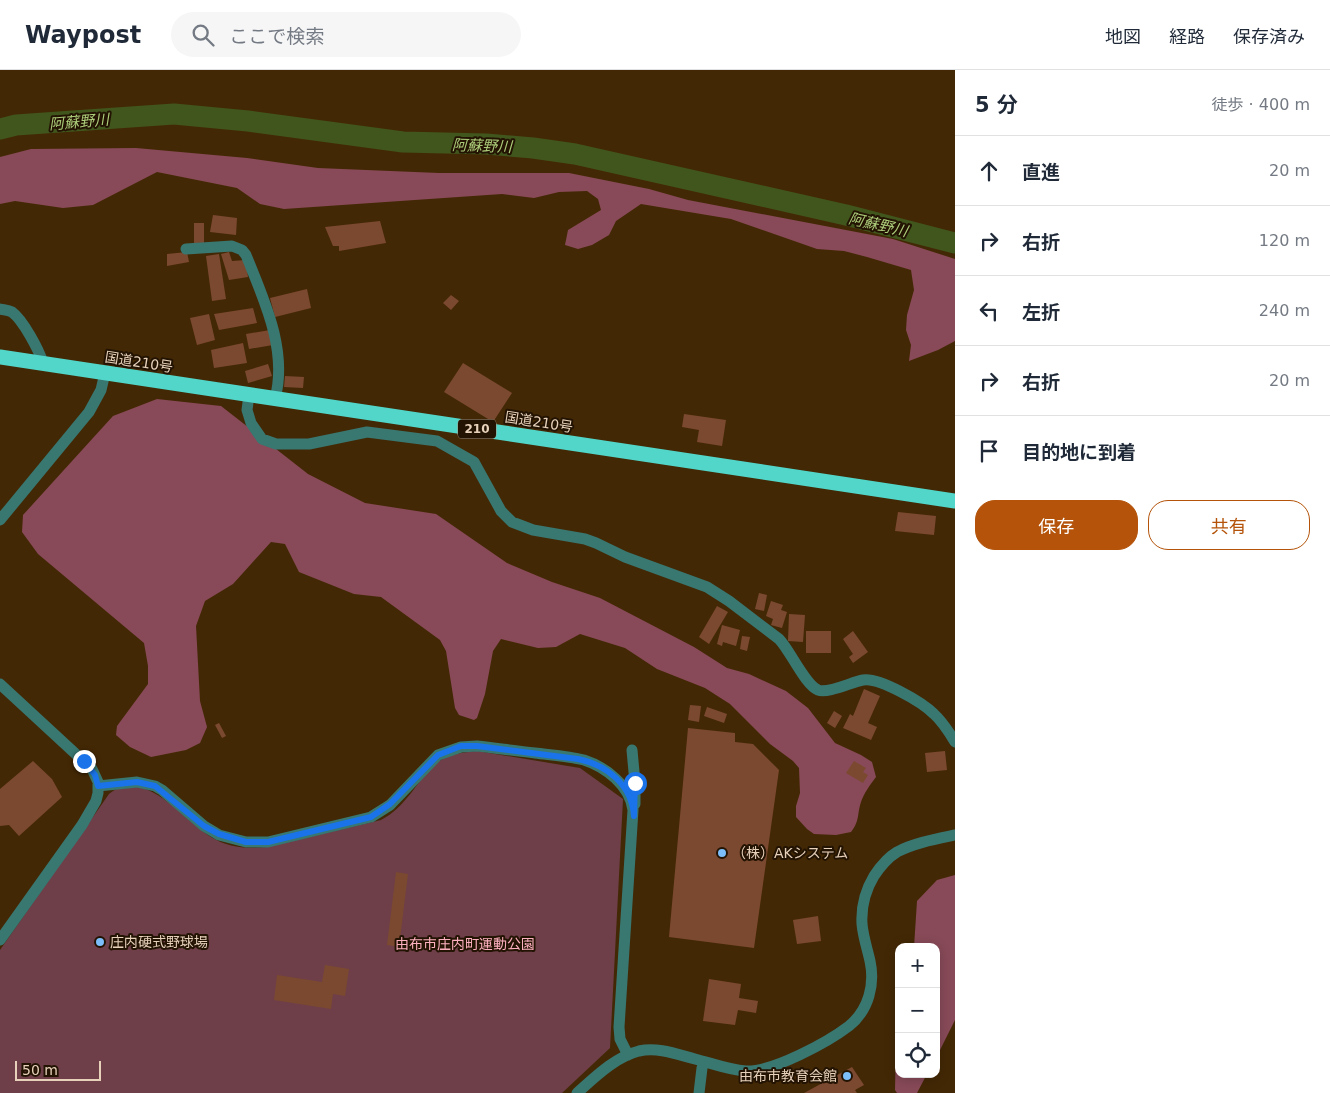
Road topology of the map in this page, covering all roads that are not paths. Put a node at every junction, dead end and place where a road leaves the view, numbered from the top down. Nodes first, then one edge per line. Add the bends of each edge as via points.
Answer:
1 (186, 249) dead end
2 (0, 309) edge
3 (0, 357) edge
4 (43, 363) junction
5 (105, 373) junction
6 (248, 395) junction
7 (275, 399) junction
8 (955, 502) edge
9 (0, 520) edge
10 (0, 684) edge
11 (955, 742) edge
12 (632, 750) dead end
13 (98, 786) junction
14 (634, 816) junction
15 (955, 835) edge
16 (0, 940) edge
17 (628, 1055) junction
18 (702, 1068) dead end
19 (577, 1093) edge
20 (699, 1093) edge

1 - 7 street via 232,246 246,255 272,323 279,367
2 - 4 street via 8,310 19,319
3 - 4 highway, 国道210号 / 210
4 - 5 highway, 国道210号 / 210
5 - 6 highway, 国道210号 / 210
5 - 9 street via 101,390 89,412
6 - 7 highway, 国道210号 / 210
6 - 11 street via 247,410 251,424 262,439 276,444 309,444 367,432 437,441 474,462 501,511 512,522 533,530 596,543 707,587 786,645 816,689 824,691 861,680 874,680 925,707 939,719
7 - 8 highway, 国道210号 / 210
10 - 13 street via 92,769
12 - 14 street
13 - 14 street via 137,782 155,786 204,826 219,834 246,842 268,842 371,817 390,804 438,755 461,746 477,746 592,763 622,786 632,800
13 - 16 street via 96,801 88,815
14 - 17 street via 619,1027 620,1039
15 - 17 street via 898,852 887,859 875,874 864,900 862,915 871,966 871,987 860,1014 840,1032 778,1065 757,1070 730,1069 664,1050
17 - 19 street
18 - 20 street

